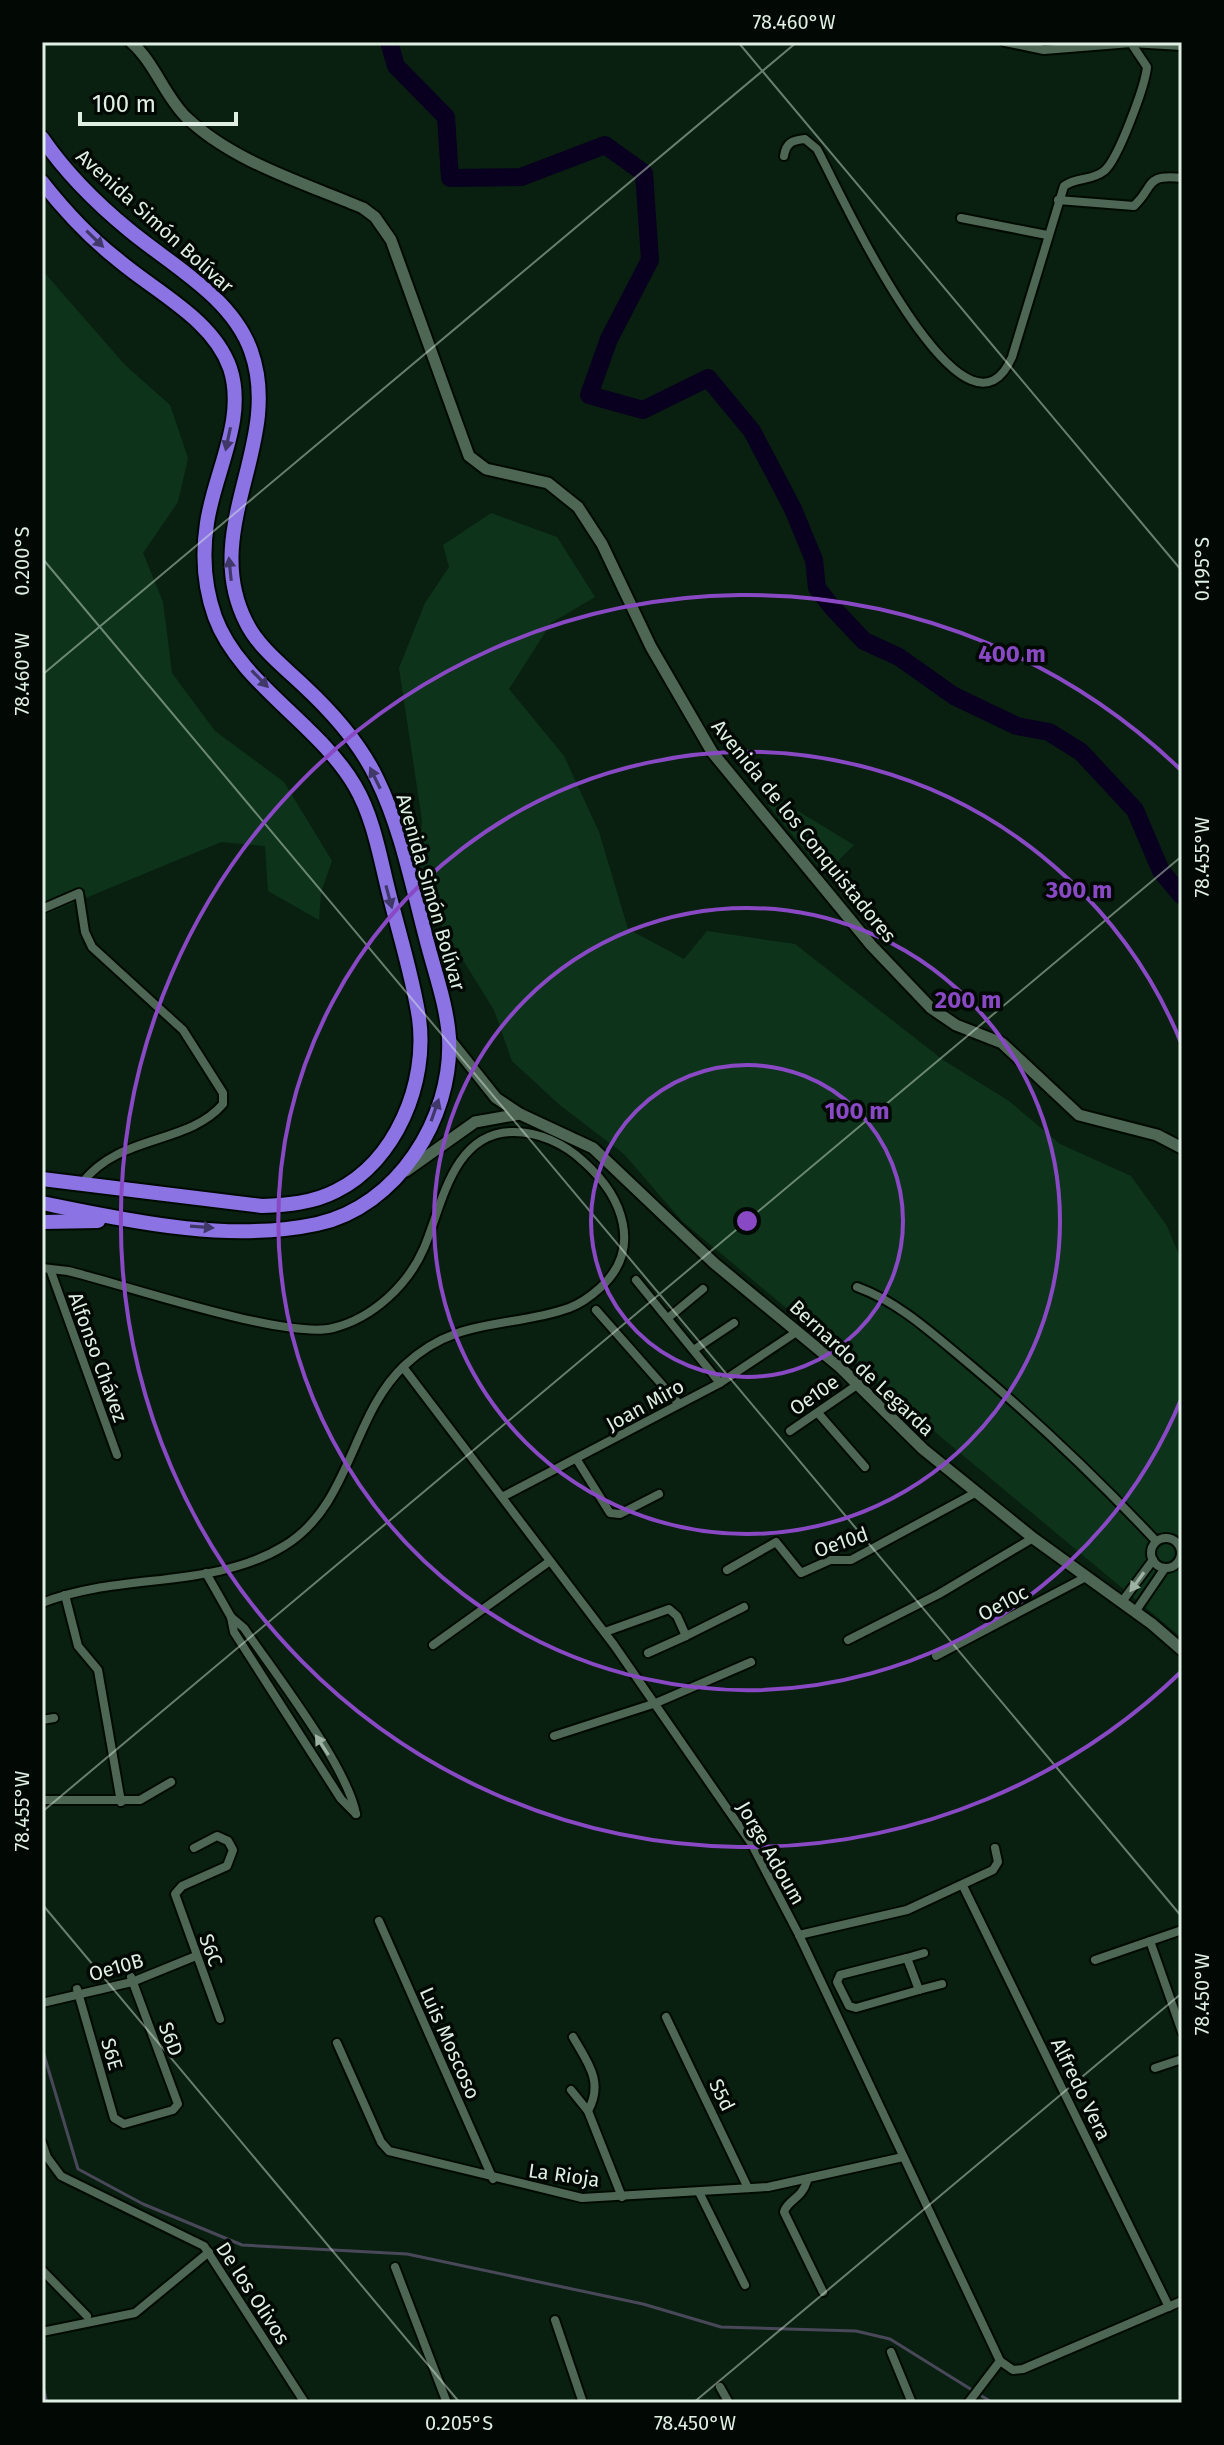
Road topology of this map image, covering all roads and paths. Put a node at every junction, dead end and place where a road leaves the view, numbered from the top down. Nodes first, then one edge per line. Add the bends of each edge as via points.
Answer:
1 (131, 42) edge
2 (1005, 42) edge
3 (1131, 43) edge
4 (1182, 46) edge
5 (42, 138) edge
6 (784, 156) dead end
7 (1182, 178) edge
8 (42, 182) edge
9 (1058, 200) junction
10 (961, 218) dead end
11 (1047, 235) junction
12 (42, 909) edge
13 (449, 1039) junction
14 (520, 1114) junction
15 (542, 1130) junction
16 (1182, 1148) edge
17 (399, 1177) junction
18 (42, 1179) edge
19 (81, 1184) junction
20 (42, 1203) edge
21 (124, 1220) junction
22 (42, 1222) edge
23 (46, 1268) edge
24 (636, 1280) dead end
25 (857, 1287) dead end
26 (703, 1289) dead end
27 (596, 1310) dead end
28 (668, 1318) junction
29 (734, 1323) dead end
30 (798, 1331) junction
31 (695, 1349) junction
32 (403, 1367) junction
33 (720, 1383) junction
34 (857, 1385) junction
35 (679, 1404) junction
36 (818, 1413) junction
37 (790, 1431) dead end
38 (117, 1455) dead end
39 (577, 1460) junction
40 (865, 1467) dead end
41 (975, 1493) junction
42 (659, 1494) dead end
43 (502, 1497) junction
44 (1033, 1538) junction
45 (1156, 1541) junction
46 (1153, 1560) junction
47 (550, 1561) junction
48 (1180, 1565) edge
49 (1165, 1568) junction
50 (727, 1570) dead end
51 (206, 1573) junction
52 (1084, 1578) junction
53 (65, 1595) junction
54 (42, 1603) edge
55 (1121, 1603) junction
56 (744, 1607) dead end
57 (1135, 1612) junction
58 (231, 1617) junction
59 (605, 1632) junction
60 (686, 1636) junction
61 (848, 1640) dead end
62 (433, 1645) dead end
63 (1182, 1650) edge
64 (648, 1653) dead end
65 (936, 1656) dead end
66 (751, 1662) dead end
67 (294, 1703) junction
68 (656, 1703) junction
69 (284, 1710) junction
70 (54, 1718) dead end
71 (42, 1720) edge
72 (554, 1736) dead end
73 (171, 1782) dead end
74 (42, 1800) edge
75 (121, 1802) junction
76 (194, 1848) dead end
77 (995, 1848) dead end
78 (963, 1886) junction
79 (379, 1921) dead end
80 (1182, 1930) edge
81 (799, 1935) junction
82 (1150, 1941) junction
83 (924, 1953) dead end
84 (195, 1954) junction
85 (907, 1958) junction
86 (1095, 1960) dead end
87 (131, 1979) junction
88 (942, 1984) dead end
89 (919, 1990) junction
90 (78, 1992) junction
91 (844, 1998) junction
92 (42, 2000) edge
93 (828, 2002) junction
94 (666, 2017) dead end
95 (220, 2019) dead end
96 (1182, 2032) edge
97 (573, 2037) dead end
98 (337, 2043) dead end
99 (1182, 2059) edge
100 (1155, 2068) dead end
101 (571, 2090) dead end
102 (588, 2111) junction
103 (121, 2124) joint
104 (42, 2143) edge
105 (903, 2157) junction
106 (493, 2179) junction
107 (807, 2181) junction
108 (748, 2188) junction
109 (699, 2192) junction
110 (622, 2197) junction
111 (209, 2252) junction
112 (395, 2267) dead end
113 (42, 2270) edge
114 (745, 2285) dead end
115 (823, 2292) dead end
116 (1182, 2301) edge
117 (1169, 2307) junction
118 (87, 2316) dead end
119 (555, 2320) dead end
120 (42, 2332) edge
121 (891, 2352) dead end
122 (998, 2364) junction
123 (720, 2387) dead end
124 (305, 2403) edge
125 (447, 2403) edge
126 (583, 2403) edge
127 (729, 2403) edge
128 (912, 2403) edge
129 (968, 2403) edge

1 - 16 street, Avenida de los Conquistadores via 177,106 212,138 375,217 391,240 469,456 486,469 548,483 578,507 712,752 931,1008 956,1025 1002,1043 1079,1115 1157,1135
2 - 3 street via 1044,50
3 - 4 street
3 - 9 street via 1147,67 1146,77 1113,157 1104,171 1064,186
13 -> 5 highway, Avenida Simón Bolívar via 400,840 377,779 355,740 248,626 232,591 228,557 258,419 259,376 249,346 204,289 83,188
6 - 11 street via 793,139 805,139 817,149 915,328 953,369 980,382 999,378 1009,364
7 - 9 street via 1150,181 1134,206
8 -> 19 highway, Avenida Simón Bolívar via 116,259 212,337 230,368 234,404 207,521 205,584 216,620 234,651 336,756 357,789 372,829 419,1020 417,1080 408,1107 377,1159 335,1192 293,1205 262,1206
9 - 11 street
10 - 11 street
12 - 19 street via 79,893 92,947 183,1030 223,1093 216,1112 110,1156
13 - 14 street, Bernardo de Legarda via 488,1091
17 -> 13 highway, Avenida Simón Bolívar via 436,1113
14 - 15 street, Bernardo de Legarda
14 - 17 street via 475,1122
15 - 23 street via 496,1135 469,1152 450,1177 424,1247 405,1279 379,1306 332,1328 275,1325
15 - 30 street, Bernardo de Legarda via 593,1148 714,1263
15 - 32 street via 581,1158 605,1184 624,1230 622,1262 597,1291 571,1308 462,1330 432,1344
21 -> 17 highway, Avenida Simón Bolívar via 272,1230 321,1223 359,1207
18 - 19 highway, Avenida Simón Bolívar
20 - 21 highway, Avenida Simón Bolívar
21 - 22 highway
23 - 38 street, Alfonso Chávez
24 - 28 street
25 - 45 street via 929,1330 1010,1398
26 - 28 street
27 - 35 street
28 - 31 street
29 - 31 street
30 - 33 street, Joan Miro
30 - 34 street, Bernardo de Legarda
31 - 33 street
32 - 43 street, Jorge Adoum
32 - 51 street via 383,1391 329,1500 303,1533 262,1558
33 - 35 street, Joan Miro
34 - 36 street, Oe10e
34 - 41 street, Bernardo de Legarda
35 - 39 street, Joan Miro
36 - 37 street, Oe10e
36 - 40 street
39 - 42 street via 610,1513 620,1514
39 - 43 street, Joan Miro
41 - 44 street, Bernardo de Legarda
41 - 50 street, Oe10d via 851,1560 830,1560 801,1573 776,1542
43 - 47 street, Jorge Adoum
44 - 52 street, Bernardo de Legarda
44 - 61 street
45 - 46 street
45 - 48 street via 1172,1539 1179,1545
46 - 49 street
46 -> 55 street
47 - 59 street, Jorge Adoum
47 - 62 street
48 - 49 street
49 - 57 street
51 - 53 street
51 - 58 street
52 - 55 street, Bernardo de Legarda
52 - 65 street, Oe10c
53 - 54 street
53 - 75 street via 78,1646 98,1670
55 - 57 street, Bernardo de Legarda
56 - 60 street
57 - 63 street, Bernardo de Legarda
58 - 67 street
58 - 69 street via 234,1632
59 - 60 street via 669,1609
59 - 68 street, Jorge Adoum
60 - 64 street
66 - 68 street
67 - 69 street
69 -> 67 street via 356,1814 348,1786
68 - 72 street
68 - 81 street, Jorge Adoum via 751,1843
70 - 71 street
73 - 75 street via 148,1797
74 - 75 street
76 - 84 street, S6C via 220,1836 233,1856 223,1870 177,1892
77 - 78 street via 996,1866
78 - 81 street via 907,1910
78 - 117 street, Alfredo Vera
79 - 106 street, Luis Moscoso
80 - 82 street
81 - 93 street, Jorge Adoum
82 - 86 street
82 - 96 street
83 - 85 street
84 - 87 street, Oe10B
84 - 95 street, S6C
85 - 89 street
85 - 91 street via 842,1974 837,1979
87 - 90 street, Oe10B
87 - 103 street, S6D via 178,2106
88 - 89 street
89 - 91 street via 856,2008
90 - 92 street, Oe10B
90 - 103 street, S6E via 114,2118
91 - 93 street
93 - 105 street, Jorge Adoum
94 - 108 street, S5d
97 - 102 street via 597,2088
98 - 106 street, La Rioja via 385,2147
99 - 100 street
101 - 102 street
102 - 110 street
104 - 111 street, De los Olivos via 61,2176 187,2235
105 - 107 street, La Rioja
105 - 122 street, Jorge Adoum
106 - 110 street, La Rioja via 582,2198
107 - 108 street, La Rioja
107 - 115 street via 802,2195 784,2212
108 - 109 street, La Rioja
109 - 110 street, La Rioja
109 - 114 street
111 - 120 street via 135,2313
111 - 124 street, De los Olivos
112 - 125 street
113 - 118 street
116 - 117 street
117 - 122 street via 1023,2369
119 - 126 street
121 - 128 street
122 - 129 street
123 - 127 street

